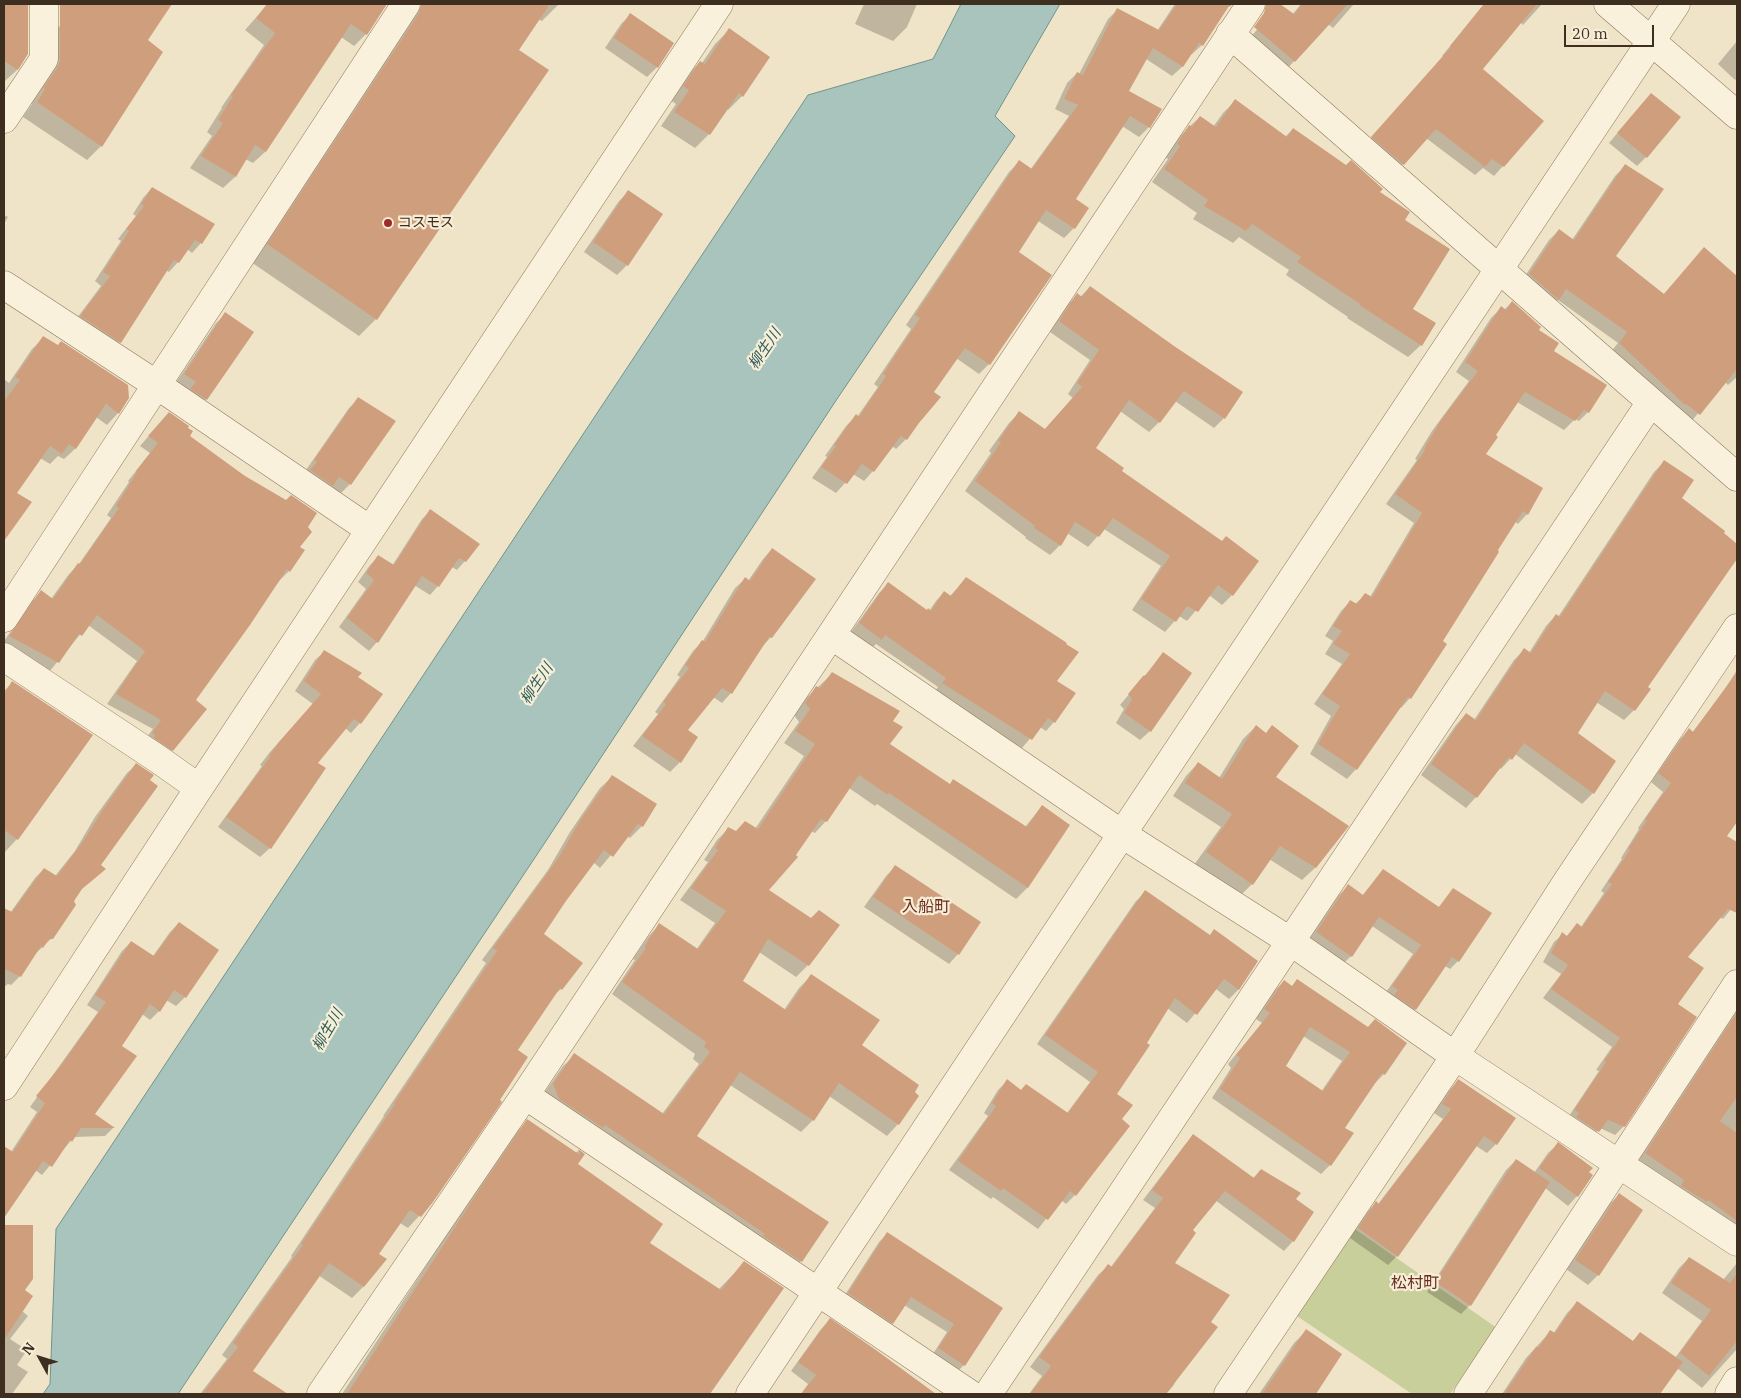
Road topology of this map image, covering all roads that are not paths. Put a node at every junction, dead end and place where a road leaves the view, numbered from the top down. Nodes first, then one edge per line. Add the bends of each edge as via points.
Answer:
1 (44, 4) edge
2 (406, 4) edge
3 (720, 4) edge
4 (1250, 4) edge
5 (1608, 4) edge
6 (1676, 4) edge
7 (1230, 34) junction
8 (1651, 40) junction
9 (1737, 114) edge
10 (4, 119) edge
11 (1500, 268) junction
12 (4, 285) edge
13 (157, 385) junction
14 (1651, 402) junction
15 (1737, 477) edge
16 (370, 530) junction
17 (4, 618) edge
18 (1737, 628) edge
19 (831, 635) junction
20 (4, 657) edge
21 (199, 788) junction
22 (1122, 834) junction
23 (1290, 941) junction
24 (1737, 984) edge
25 (1455, 1056) junction
26 (4, 1086) edge
27 (525, 1095) junction
28 (1618, 1164) junction
29 (1737, 1242) edge
30 (818, 1291) junction
31 (1737, 1382) edge
32 (321, 1394) edge
33 (750, 1394) edge
34 (970, 1394) edge
35 (988, 1394) edge
36 (1228, 1394) edge
37 (1468, 1394) edge
38 (1729, 1394) edge

1 - 10 street via 44,59
2 - 13 street
3 - 16 street
4 - 7 street
5 - 8 street
6 - 8 street
7 - 11 street
7 - 19 street
8 - 9 street
8 - 11 street
11 - 14 street
11 - 22 street
12 - 13 street
13 - 16 street
13 - 17 street
14 - 15 street
14 - 23 street
16 - 21 street
18 - 25 street
19 - 22 street
19 - 27 street
20 - 21 street
21 - 26 street
22 - 23 street
22 - 30 street
23 - 25 street
23 - 35 street
24 - 28 street
25 - 28 street
25 - 36 street
27 - 30 street
27 - 32 street
28 - 29 street
28 - 37 street
30 - 33 street
30 - 34 street
31 - 38 street

